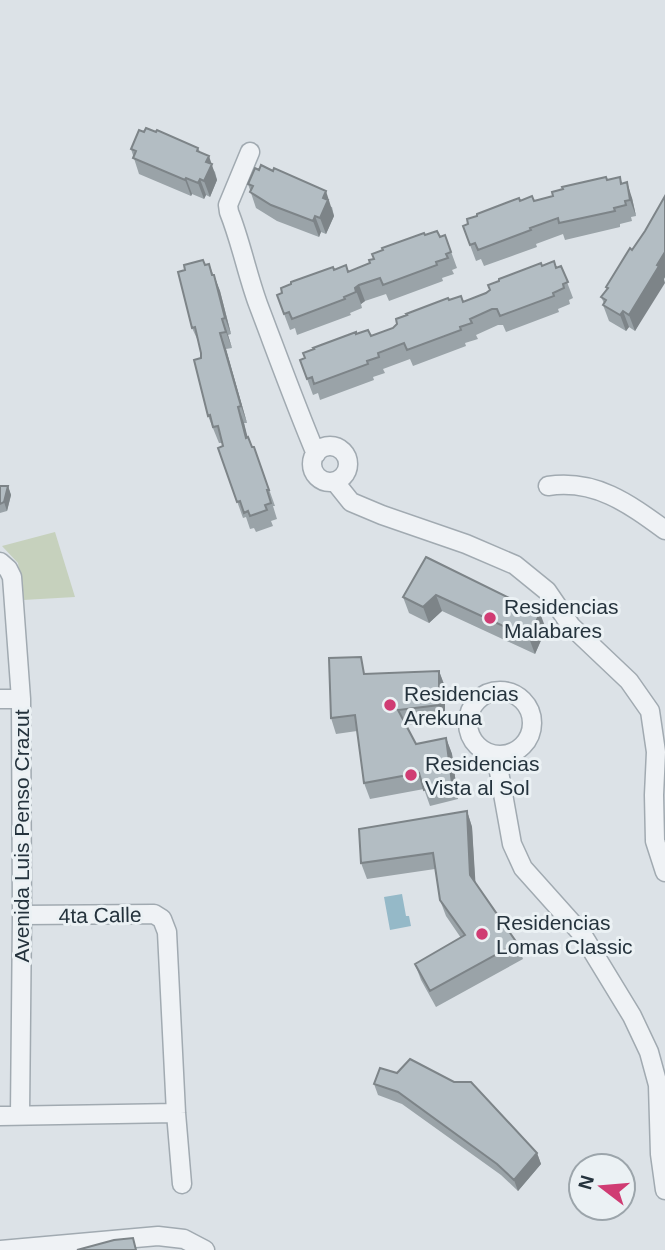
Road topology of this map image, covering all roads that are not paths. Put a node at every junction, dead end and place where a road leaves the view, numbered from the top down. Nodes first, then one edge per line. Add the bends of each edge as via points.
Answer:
1 (250, 152) dead end
2 (316, 454) junction
3 (335, 482) junction
4 (548, 486) dead end
5 (665, 530) edge
6 (0, 562) edge
7 (0, 699) edge
8 (21, 699) junction
9 (496, 755) dead end
10 (665, 872) edge
11 (22, 915) junction
12 (176, 1113) junction
13 (0, 1115) edge
14 (20, 1115) junction
15 (183, 1184) dead end
16 (665, 1190) edge
17 (0, 1250) edge
18 (205, 1250) edge

1 - 2 street via 229,212 283,376
2 - 3 street via 312,462 315,474 323,481
2 - 3 street via 327,446 344,452 348,470
3 - 10 street via 351,502 516,565 547,591 570,626 629,681 650,711 656,752 656,841
4 - 5 street via 568,483 603,492
6 - 8 street, Avenida Luis Penso Crazut via 12,578
7 - 8 street
8 - 11 street, Avenida Luis Penso Crazut
9 - 16 street via 512,844 523,868 582,934 649,1052 658,1084
11 - 12 street, 4ta Calle via 154,914 162,919 167,932
11 - 14 street, Avenida Luis Penso Crazut
12 - 14 street
12 - 15 street
13 - 14 street
17 - 18 street via 158,1236 184,1239

